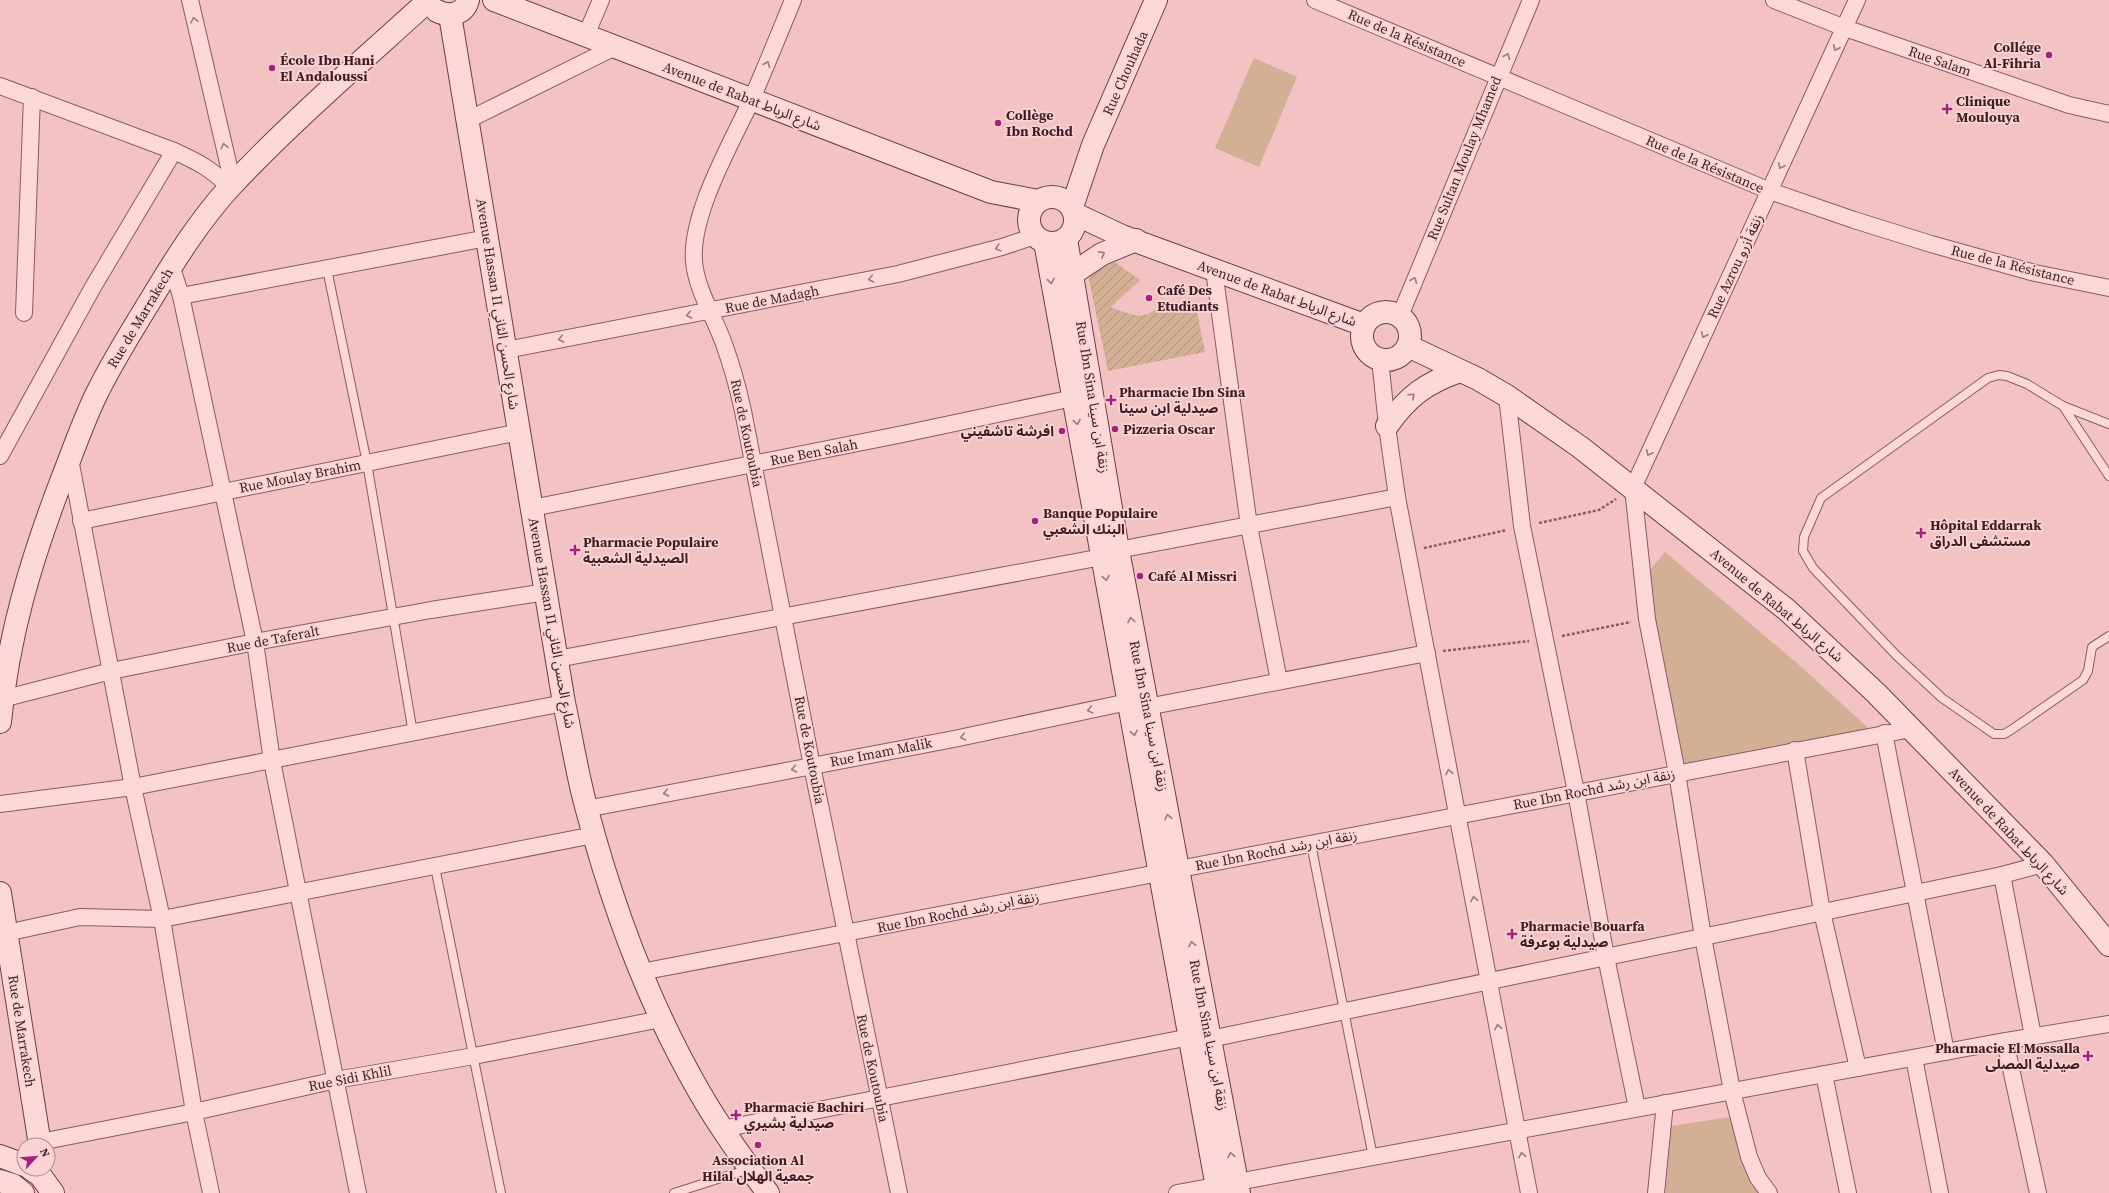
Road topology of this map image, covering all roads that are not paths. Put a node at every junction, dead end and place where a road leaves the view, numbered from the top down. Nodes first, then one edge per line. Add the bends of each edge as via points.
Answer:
1 (190, 0) edge
2 (430, 0) edge
3 (468, 0) edge
4 (494, 0) edge
5 (601, 0) edge
6 (794, 0) edge
7 (1156, 0) edge
8 (1315, 0) edge
9 (1530, 0) edge
10 (1774, 0) edge
11 (1857, 0) edge
12 (450, 15) junction
13 (1845, 28) junction
14 (586, 35) junction
15 (615, 47) junction
16 (1498, 77) junction
17 (0, 86) edge
18 (32, 97) junction
19 (752, 100) junction
20 (2109, 114) edge
21 (468, 120) junction
22 (1093, 145) junction
23 (174, 151) junction
24 (231, 186) junction
25 (1770, 191) junction
26 (991, 192) junction
27 (1045, 199) junction
28 (1071, 224) junction
29 (1036, 233) junction
30 (487, 238) junction
31 (1129, 238) junction
32 (172, 265) junction
33 (327, 269) junction
34 (1214, 270) junction
35 (1072, 274) junction
36 (2109, 288) edge
37 (181, 296) junction
38 (709, 311) junction
39 (24, 313) dead end
40 (1400, 316) junction
41 (1364, 325) junction
42 (1408, 346) junction
43 (506, 350) junction
44 (1380, 359) junction
45 (1460, 371) junction
46 (1507, 396) junction
47 (1073, 398) junction
48 (2063, 406) junction
49 (2109, 424) edge
50 (1386, 426) junction
51 (519, 432) junction
52 (0, 456) edge
53 (70, 458) junction
54 (367, 463) junction
55 (754, 464) junction
56 (2109, 476) edge
57 (1633, 488) junction
58 (222, 492) junction
59 (1398, 497) junction
60 (532, 508) junction
61 (81, 521) junction
62 (1249, 526) junction
63 (1110, 553) junction
64 (546, 592) junction
65 (784, 616) junction
66 (392, 617) junction
67 (2109, 636) edge
68 (255, 642) junction
69 (1427, 653) junction
70 (557, 659) junction
71 (111, 671) junction
72 (3, 680) edge
73 (1279, 681) junction
74 (564, 703) junction
75 (1138, 704) junction
76 (0, 722) edge
77 (1911, 728) junction
78 (413, 733) junction
79 (1884, 733) junction
80 (1795, 750) junction
81 (272, 761) junction
82 (812, 766) junction
83 (1677, 773) junction
84 (133, 787) junction
85 (1576, 792) junction
86 (0, 804) edge
87 (586, 809) junction
88 (1458, 815) junction
89 (594, 836) junction
90 (1311, 844) junction
91 (2043, 864) junction
92 (435, 867) junction
93 (1169, 871) junction
94 (2002, 875) junction
95 (299, 891) junction
96 (0, 893) edge
97 (1914, 893) junction
98 (1822, 912) junction
99 (162, 918) junction
100 (6, 933) junction
101 (846, 933) junction
102 (1703, 936) junction
103 (2109, 945) edge
104 (1606, 957) junction
105 (641, 972) junction
106 (1489, 981) junction
107 (1344, 1011) junction
108 (662, 1019) junction
109 (2109, 1024) edge
110 (2033, 1036) junction
111 (1200, 1038) junction
112 (2005, 1041) junction
113 (1946, 1052) junction
114 (474, 1056) junction
115 (1914, 1058) junction
116 (1858, 1068) junction
117 (1824, 1074) junction
118 (336, 1080) junction
119 (1732, 1091) junction
120 (879, 1097) junction
121 (1665, 1103) junction
122 (1637, 1108) junction
123 (194, 1112) junction
124 (722, 1129) junction
125 (1518, 1130) junction
126 (39, 1137) edge
127 (56, 1140) edge
128 (0, 1156) edge
129 (1373, 1157) junction
130 (16, 1162) edge
131 (750, 1169) junction
132 (0, 1181) edge
133 (1228, 1188) edge
134 (23, 1193) edge
135 (211, 1193) edge
136 (358, 1193) edge
137 (501, 1193) edge
138 (674, 1193) edge
139 (768, 1193) edge
140 (899, 1193) edge
141 (1177, 1193) edge
142 (1529, 1193) edge
143 (1656, 1193) edge
144 (1769, 1193) edge
145 (1848, 1193) edge
146 (1940, 1193) edge
147 (2038, 1193) edge

24 -> 1 street
2 - 12 street via 437,11
2 - 24 street, Rue de Marrakech via 281,136
3 - 12 street via 463,9
4 - 14 street, Avenue de Rabat شارع الرباط
5 - 14 street
19 -> 6 street, Rue de Koutoubia
7 - 22 street, Rue Chouhada
8 - 16 street, Rue de la Résistance
16 -> 9 street, Rue Sultan Moulay Mhamed
10 - 13 street, Rue Salam
11 - 13 street, Rue Azrou زنقة أزرو
12 - 21 street, Avenue Hassan II شارع الحسن الثاني
13 - 20 street, Rue Salam via 2069,105
13 -> 25 street, Rue Azrou زنقة أزرو
14 - 15 street, Avenue de Rabat شارع الرباط
15 - 19 street, Avenue de Rabat شارع الرباط
15 - 21 street
16 - 25 street, Rue de la Résistance
40 -> 16 street, Rue Sultan Moulay Mhamed
17 - 18 street
18 - 23 street
18 - 39 street
19 - 26 street, Avenue de Rabat شارع الرباط
19 - 38 street, Rue de Koutoubia via 701,211 695,236 694,261
21 - 30 street, Avenue Hassan II شارع الحسن الثاني
22 - 27 street, Rue Chouhada
22 - 28 street, Rue Chouhada
23 - 24 street via 214,171
23 - 52 street via 93,287
24 - 32 street, Rue de Marrakech via 197,228
25 - 36 street, Rue de la Résistance via 1953,250 2035,273
25 -> 57 street, Rue Azrou زنقة أزرو
26 - 27 street, Avenue de Rabat شارع الرباط
26 - 29 street, Avenue de Rabat شارع الرباط
27 - 28 street via 1060,198
27 - 29 street via 1029,214
28 - 29 street via 1056,243
28 - 31 street, Avenue de Rabat شارع الرباط
28 - 35 street, Rue Ibn Sina زنقة ابن سينا
29 -> 38 street, Rue de Madagh via 1002,247 898,274
29 -> 47 street, Rue Ibn Sina زنقة ابن سينا
30 - 33 street
30 - 43 street, Avenue Hassan II شارع الحسن الثاني
31 - 34 street, Avenue de Rabat شارع الرباط
35 -> 31 street
32 - 37 street
32 - 53 street, Rue de Marrakech via 113,362 82,426
33 - 37 street
33 - 54 lane
34 - 41 street, Avenue de Rabat شارع الرباط
34 - 62 street
35 - 63 street, Rue Ibn Sina زنقة ابن سينا
37 - 58 street
38 -> 43 street, Rue de Madagh
38 - 55 street, Rue de Koutoubia via 724,343 735,376
40 - 41 street via 1384,312 1376,314
40 - 42 street via 1409,329
41 - 44 street via 1363,338 1366,350
42 - 44 street via 1396,358
42 - 45 street, Avenue de Rabat شارع الرباط
43 - 51 street, Avenue Hassan II شارع الحسن الثاني
44 - 50 street
45 - 46 street, Avenue de Rabat شارع الرباط
50 -> 45 street via 1400,407 1418,391 1438,379
46 - 57 street, Avenue de Rabat شارع الرباط
46 - 85 street via 1522,526
47 - 55 street, Rue Ben Salah
47 -> 63 street, Rue Ibn Sina زنقة ابن سينا
48 - 49 lane
48 - 56 lane
48 - 67 lane via 2027,384 2007,376 1988,378 1822,498 1804,537 1804,551 1813,568 1897,656 1942,698 1994,734 2004,734 2011,730 2083,680 2088,671 2092,647
50 - 59 street
51 - 54 street, Rue Moulay Brahim
51 - 60 street, Avenue Hassan II شارع الحسن الثاني
53 - 61 street
53 - 72 street, Rue de Marrakech via 32,561 17,613
54 - 58 street, Rue Moulay Brahim
54 - 66 lane
55 - 60 street, Rue Ben Salah
55 - 65 street, Rue de Koutoubia
57 - 77 street, Avenue de Rabat شارع الرباط via 1787,610 1832,650
57 - 83 street via 1647,619
58 - 61 street, Rue Moulay Brahim
58 - 68 street
59 - 62 street
59 - 69 street
60 - 64 street, Avenue Hassan II شارع الحسن الثاني
61 - 71 street
62 - 63 street
62 - 73 street
63 - 65 street
63 - 75 street, Rue Ibn Sina زنقة ابن سينا
64 - 66 street, Rue de Taferalt
64 - 70 street, Avenue Hassan II شارع الحسن الثاني
65 - 70 street
65 - 82 street, Rue de Koutoubia
66 - 68 street, Rue de Taferalt
66 - 78 lane
68 - 71 street, Rue de Taferalt
68 - 81 street
69 - 73 street, Rue Imam Malik
88 -> 69 street
70 - 74 street, Avenue Hassan II شارع الحسن الثاني
71 - 72 street, Rue de Taferalt
71 - 84 street
72 - 76 street, Rue de Marrakech
73 - 75 street, Rue Imam Malik
74 - 78 street
74 - 87 street, Avenue Hassan II شارع الحسن الثاني
75 -> 82 street, Rue Imam Malik
75 - 93 street, Rue Ibn Sina زنقة ابن سينا
77 - 79 street, Rue Ibn Rochd زنقة ابن رشد
77 - 91 street, Avenue de Rabat شارع الرباط
78 - 81 street
79 - 80 street, Rue Ibn Rochd زنقة ابن رشد
79 - 97 street
80 - 83 street, Rue Ibn Rochd زنقة ابن رشد
80 - 98 street
81 - 84 street
81 - 95 street
82 -> 87 street, Rue Imam Malik
82 - 101 street, Rue de Koutoubia
83 - 85 street, Rue Ibn Rochd زنقة ابن رشد
83 - 102 street
84 - 86 street
84 - 99 street
85 - 88 street, Rue Ibn Rochd زنقة ابن رشد
85 - 104 street
87 - 89 street, Avenue Hassan II شارع الحسن الثاني
88 - 90 street, Rue Ibn Rochd زنقة ابن رشد
106 -> 88 street
89 - 92 street
89 - 105 street, Avenue Hassan II شارع الحسن الثاني via 612,895
90 - 93 street, Rue Ibn Rochd زنقة ابن رشد
90 - 107 lane
91 - 94 street
91 - 103 street, Avenue de Rabat شارع الرباط
92 - 95 street
92 - 114 lane
93 - 101 street, Rue Ibn Rochd زنقة ابن رشد
93 - 111 street, Rue Ibn Sina زنقة ابن سينا
94 - 97 street
94 - 110 street
95 - 99 street
95 - 118 street
96 - 100 street, Rue de Marrakech
97 - 98 street
97 - 113 street
98 - 102 street
98 - 116 street
99 - 100 street via 80,917
99 - 123 street
100 - 126 street, Rue de Marrakech
101 - 105 street, Rue Ibn Rochd زنقة ابن رشد
101 - 120 street, Rue de Koutoubia
102 - 104 street
102 - 119 street
104 - 106 street
104 - 122 street
105 - 108 street, Avenue Hassan II شارع الحسن الثاني
106 - 107 street
125 -> 106 street
107 - 111 street
107 - 129 lane
108 - 114 street, Rue Sidi Khlil
108 - 124 street, Avenue Hassan II شارع الحسن الثاني via 700,1094
109 - 110 street
110 - 112 street
111 - 120 street
111 - 133 street, Rue Ibn Sina زنقة ابن سينا
112 - 113 street
112 - 147 street
113 - 115 street
114 - 118 street, Rue Sidi Khlil
114 - 137 lane
115 - 116 street
115 - 146 street
116 - 117 street
117 - 119 street
117 - 145 street
118 - 123 street, Rue Sidi Khlil
118 - 136 street
119 - 121 street
119 - 144 street via 1749,1157 1758,1178
120 - 124 street
120 - 140 street, Rue de Koutoubia
121 - 122 street
121 - 143 street
122 - 125 street
123 - 127 street, Rue Sidi Khlil
123 - 135 street
124 - 131 street, Avenue Hassan II شارع الحسن الثاني
125 - 129 street
142 -> 125 street
128 - 130 street
129 - 133 street
131 - 138 lane
131 - 139 street, Avenue Hassan II شارع الحسن الثاني
132 - 134 street via 12,1185
133 - 141 street

